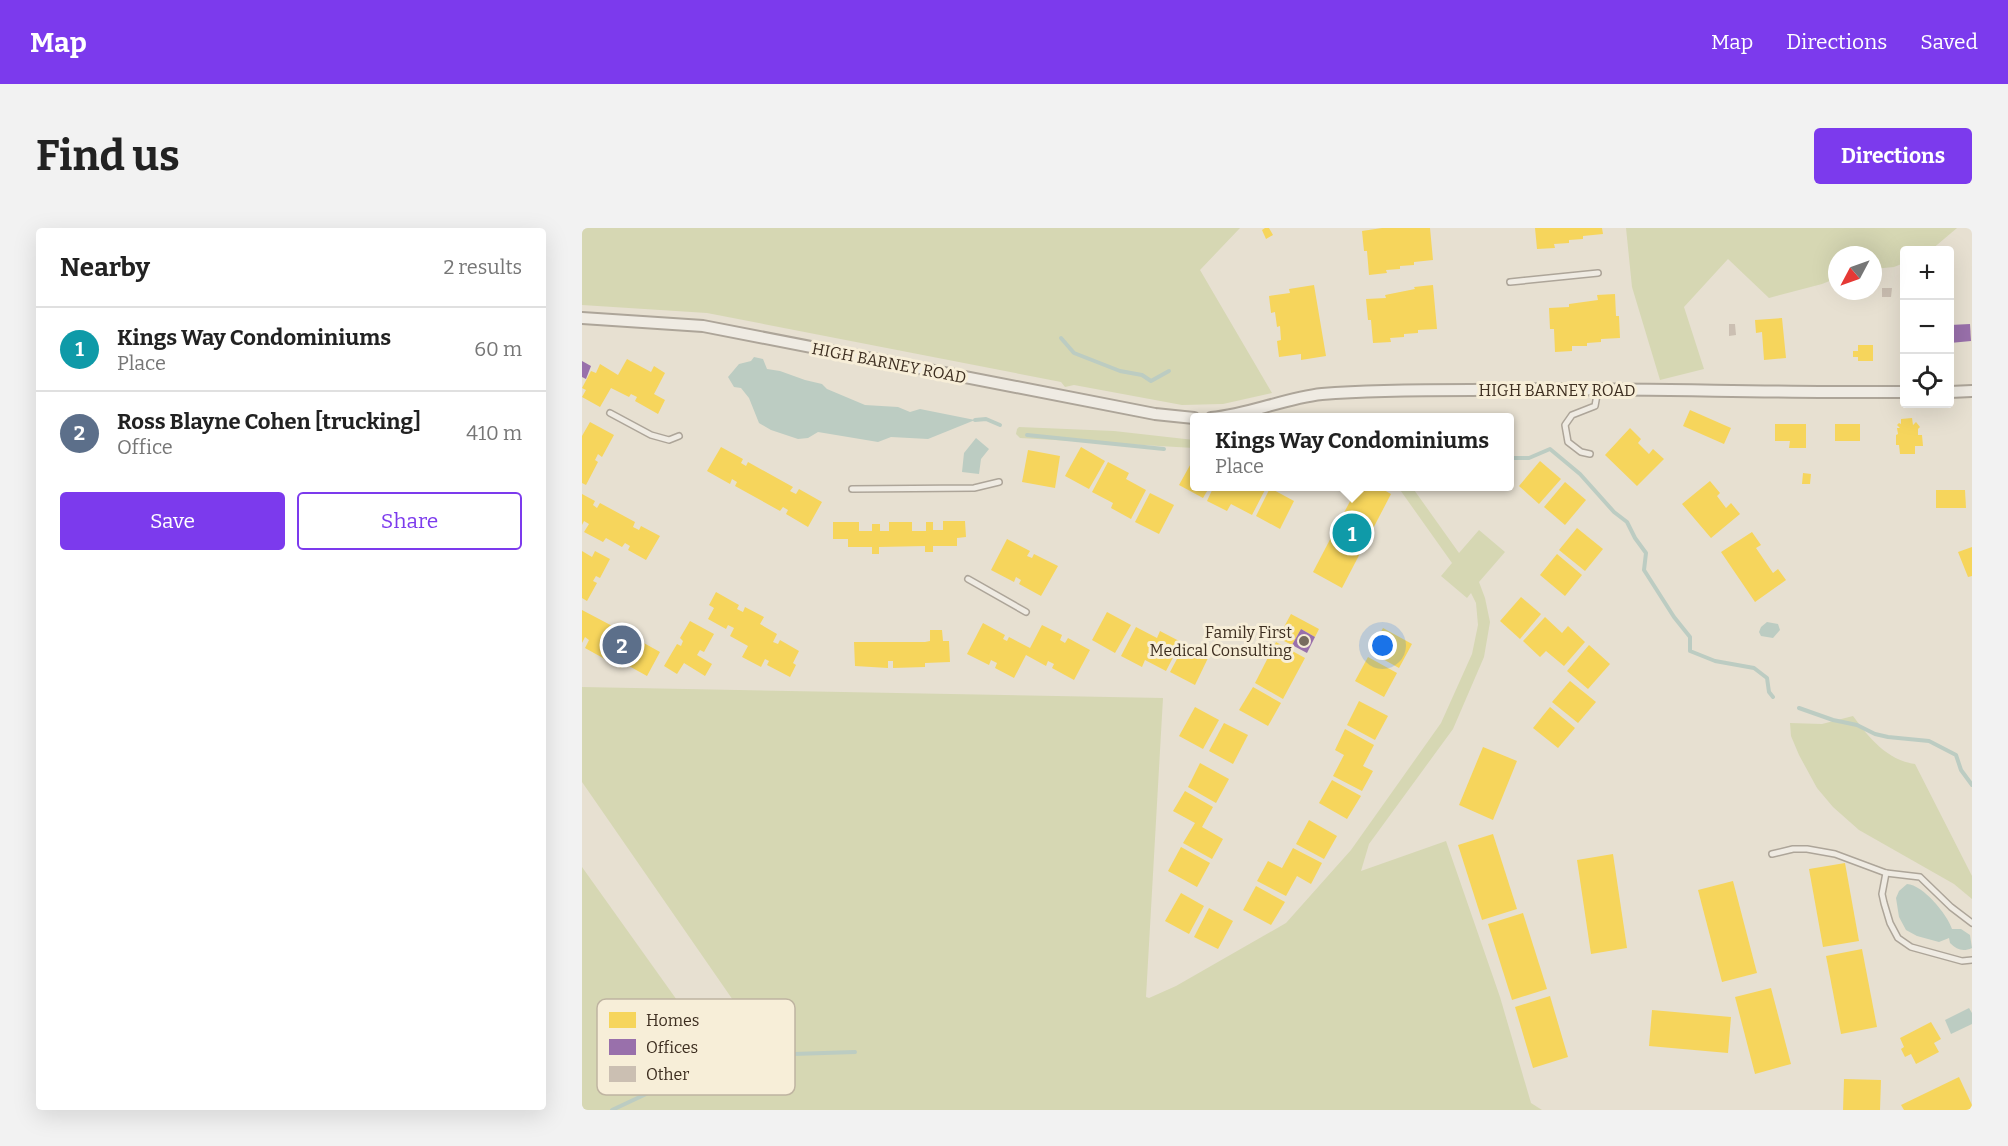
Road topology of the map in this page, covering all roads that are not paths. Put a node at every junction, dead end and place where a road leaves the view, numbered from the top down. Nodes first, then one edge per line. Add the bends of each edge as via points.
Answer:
1 (1598, 273) dead end
2 (1510, 282) dead end
3 (582, 318) edge
4 (1598, 389) junction
5 (1972, 391) edge
6 (1900, 392) edge
7 (1954, 392) edge
8 (610, 413) dead end
9 (1238, 413) edge
10 (1190, 418) edge
11 (679, 436) dead end
12 (1590, 454) dead end
13 (999, 483) dead end
14 (852, 489) dead end
15 (968, 579) dead end
16 (1026, 612) dead end
17 (1772, 854) dead end
18 (1886, 873) junction
19 (1972, 923) edge
20 (1972, 960) edge

1 - 2 lane
3 - 10 street, HIGH BARNEY ROAD via 703,326
4 - 6 street, HIGH BARNEY ROAD
4 - 9 street, HIGH BARNEY ROAD via 1320,394
4 - 12 lane via 1595,406 1572,415 1565,425 1568,442
5 - 7 street
8 - 11 lane via 669,441
13 - 14 lane via 974,488
15 - 16 lane
17 - 18 lane via 1807,849 1835,854
18 - 19 lane via 1920,877
18 - 20 lane via 1882,894 1898,938 1911,947 1962,961

